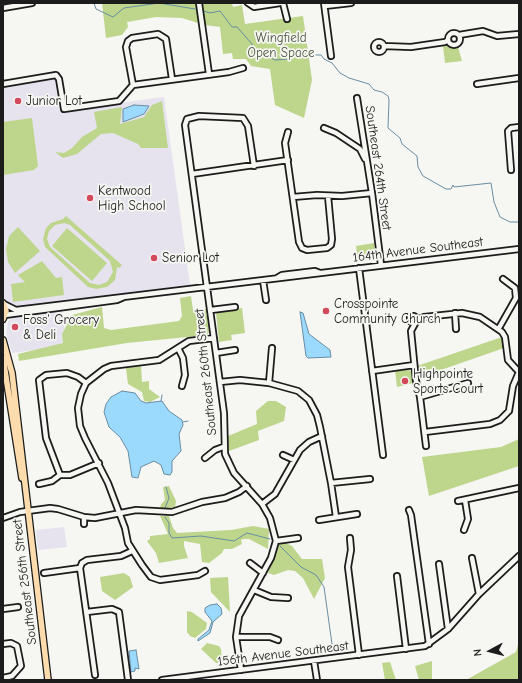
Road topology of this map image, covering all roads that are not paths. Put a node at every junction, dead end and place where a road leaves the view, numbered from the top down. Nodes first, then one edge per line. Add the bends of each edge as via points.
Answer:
1 (32, 3) edge
2 (199, 3) edge
3 (280, 3) edge
4 (283, 3) edge
5 (351, 3) edge
6 (249, 4) edge
7 (324, 5) edge
8 (3, 8) edge
9 (288, 19) dead end
10 (519, 34) edge
11 (459, 35) junction
12 (448, 40) junction
13 (384, 46) dead end
14 (331, 56) dead end
15 (243, 68) dead end
16 (209, 74) junction
17 (519, 78) edge
18 (172, 79) junction
19 (3, 84) edge
20 (477, 84) dead end
21 (133, 85) junction
22 (357, 98) dead end
23 (519, 127) edge
24 (324, 128) dead end
25 (288, 132) dead end
26 (288, 160) junction
27 (254, 166) junction
28 (369, 168) junction
29 (511, 170) dead end
30 (192, 174) junction
31 (372, 193) junction
32 (328, 196) junction
33 (293, 197) junction
34 (519, 249) edge
35 (381, 265) junction
36 (358, 268) junction
37 (503, 279) dead end
38 (263, 280) junction
39 (208, 287) junction
40 (124, 297) junction
41 (517, 298) edge
42 (266, 300) dead end
43 (4, 304) edge
44 (235, 307) dead end
45 (211, 310) junction
46 (455, 313) junction
47 (4, 317) edge
48 (499, 328) junction
49 (456, 329) dead end
50 (214, 338) junction
51 (3, 340) edge
52 (178, 348) junction
53 (272, 348) dead end
54 (235, 350) dead end
55 (216, 353) junction
56 (3, 358) edge
57 (414, 365) junction
58 (372, 371) junction
59 (519, 372) edge
60 (220, 382) junction
61 (86, 383) junction
62 (269, 383) junction
63 (468, 383) dead end
64 (182, 386) dead end
65 (420, 397) junction
66 (425, 432) junction
67 (322, 436) junction
68 (426, 446) dead end
69 (223, 447) junction
70 (283, 455) dead end
71 (383, 455) dead end
72 (205, 458) dead end
73 (294, 460) junction
74 (99, 463) junction
75 (60, 475) junction
76 (370, 479) dead end
77 (24, 481) junction
78 (332, 483) junction
79 (39, 484) dead end
80 (247, 486) junction
81 (519, 488) edge
82 (465, 500) junction
83 (458, 501) dead end
84 (262, 504) junction
85 (409, 510) dead end
86 (27, 511) junction
87 (120, 513) junction
88 (358, 514) dead end
89 (84, 517) junction
90 (336, 517) junction
91 (3, 518) edge
92 (319, 520) dead end
93 (84, 524) dead end
94 (464, 530) dead end
95 (298, 538) dead end
96 (350, 538) dead end
97 (276, 541) junction
98 (132, 551) junction
99 (519, 556) edge
100 (472, 558) dead end
101 (250, 564) dead end
102 (440, 564) dead end
103 (80, 568) junction
104 (205, 571) dead end
105 (44, 573) dead end
106 (263, 573) junction
107 (397, 576) dead end
108 (254, 590) junction
109 (479, 594) junction
110 (288, 598) dead end
111 (18, 607) dead end
112 (3, 608) edge
113 (87, 612) junction
114 (448, 628) junction
115 (236, 637) junction
116 (278, 640) dead end
117 (3, 644) edge
118 (429, 644) junction
119 (406, 649) junction
120 (359, 655) junction
121 (314, 661) junction
122 (241, 670) junction
123 (95, 675) dead end
124 (3, 678) edge
125 (48, 680) edge
126 (128, 680) edge
127 (162, 680) edge
128 (317, 680) edge

1 - 8 street
2 - 16 street
3 - 6 street via 254,7
4 - 9 street
5 - 7 street
7 - 14 street
10 - 11 street via 497,36 483,31
11 - 12 street via 456,32 452,33
11 - 12 street via 460,41 456,45 450,44
12 - 13 street via 411,47
15 - 16 street
16 - 18 street
17 - 20 street
18 - 21 street
18 - 21 street via 164,36 158,34 132,38 126,47
19 - 21 street via 56,75 59,79 64,109 119,101
22 - 28 street, Southeast 264th Street
23 - 29 street via 508,131
24 - 28 street via 360,149
25 - 26 street via 285,143
26 - 27 street
26 - 33 street
27 - 30 street
27 - 30 street, Southeast 260th Street via 246,120 199,116 187,119 185,125
28 - 31 street, Southeast 264th Street
30 - 39 street, Southeast 260th Street
31 - 32 street
31 - 35 street, Southeast 264th Street
32 - 33 street
32 - 33 street via 331,245 327,248 307,250 302,248 299,242
34 - 35 street, 164th Avenue Southeast
35 - 36 street, 164th Avenue Southeast
36 - 38 street, 164th Avenue Southeast
36 - 58 street
37 - 41 street via 513,285
38 - 39 street, 164th Avenue Southeast
38 - 42 street
39 - 40 street, 164th Avenue Southeast
39 - 45 street, Southeast 260th Street
40 - 43 street, 164th Avenue Southeast via 16,310
40 - 47 street, 164th Avenue Southeast
41 - 48 street
43 - 47 main road
44 - 45 street
45 - 50 street, Southeast 260th Street
46 - 48 street via 475,315
46 - 49 street
46 - 57 street via 416,321 411,331
48 - 59 street via 505,337 508,360
50 - 52 street via 189,341
50 - 55 street, Southeast 260th Street
51 - 77 main road, Southeast 256th Street via 12,373
52 - 61 street via 159,360 108,368
52 - 64 street via 184,364
53 - 62 street
54 - 55 street
55 - 60 street, Southeast 260th Street
56 - 77 main road, Southeast 256th Street via 20,472
57 - 58 street
57 - 65 street
58 - 71 street
59 - 66 street via 513,386 509,412 500,420 490,424
60 - 62 street via 240,380
60 - 69 street, Southeast 260th Street via 224,418
61 - 74 street via 80,398 79,419 85,438
61 - 75 street via 67,373 40,378 46,438
62 - 67 street via 298,391 308,400 315,410
63 - 65 street
65 - 66 street
66 - 68 street
67 - 73 street via 305,445
67 - 78 street
69 - 72 street
69 - 80 street, Southeast 260th Street via 229,466
70 - 73 street
73 - 84 street via 275,494
74 - 75 street via 70,475
74 - 87 street
75 - 79 street via 49,483
76 - 78 street
77 - 86 main road, Southeast 256th Street
78 - 90 street
80 - 84 street, Southeast 260th Street
80 - 87 street via 225,498 202,502 172,512 136,510
81 - 82 street
82 - 83 street
82 - 94 street via 468,519
84 - 97 street, Southeast 260th Street via 270,518
85 - 118 street
86 - 89 street via 58,509
86 - 91 street
86 - 125 main road, Southeast 256th Street
87 - 89 street via 103,517
87 - 98 street
88 - 90 street
89 - 93 street
90 - 92 street
95 - 97 street
96 - 120 street via 348,567
97 - 106 street
98 - 103 street via 121,556 86,560
98 - 104 street via 152,577 160,580 198,575
99 - 109 street
100 - 109 street
101 - 106 street
102 - 114 street
103 - 105 street
103 - 113 street
106 - 108 street
107 - 119 street
108 - 110 street via 272,597
108 - 115 street via 239,616
109 - 114 street
111 - 112 street
113 - 123 street
113 - 126 street via 112,609 117,611 120,616
114 - 118 street
115 - 116 street via 270,637
115 - 122 street
117 - 124 street via 16,644 19,649 20,668 10,677
118 - 119 street, 156th Avenue Southeast
119 - 120 street, 156th Avenue Southeast
120 - 121 street, 156th Avenue Southeast
121 - 122 street, 156th Avenue Southeast
121 - 128 street
122 - 127 street, 156th Avenue Southeast

